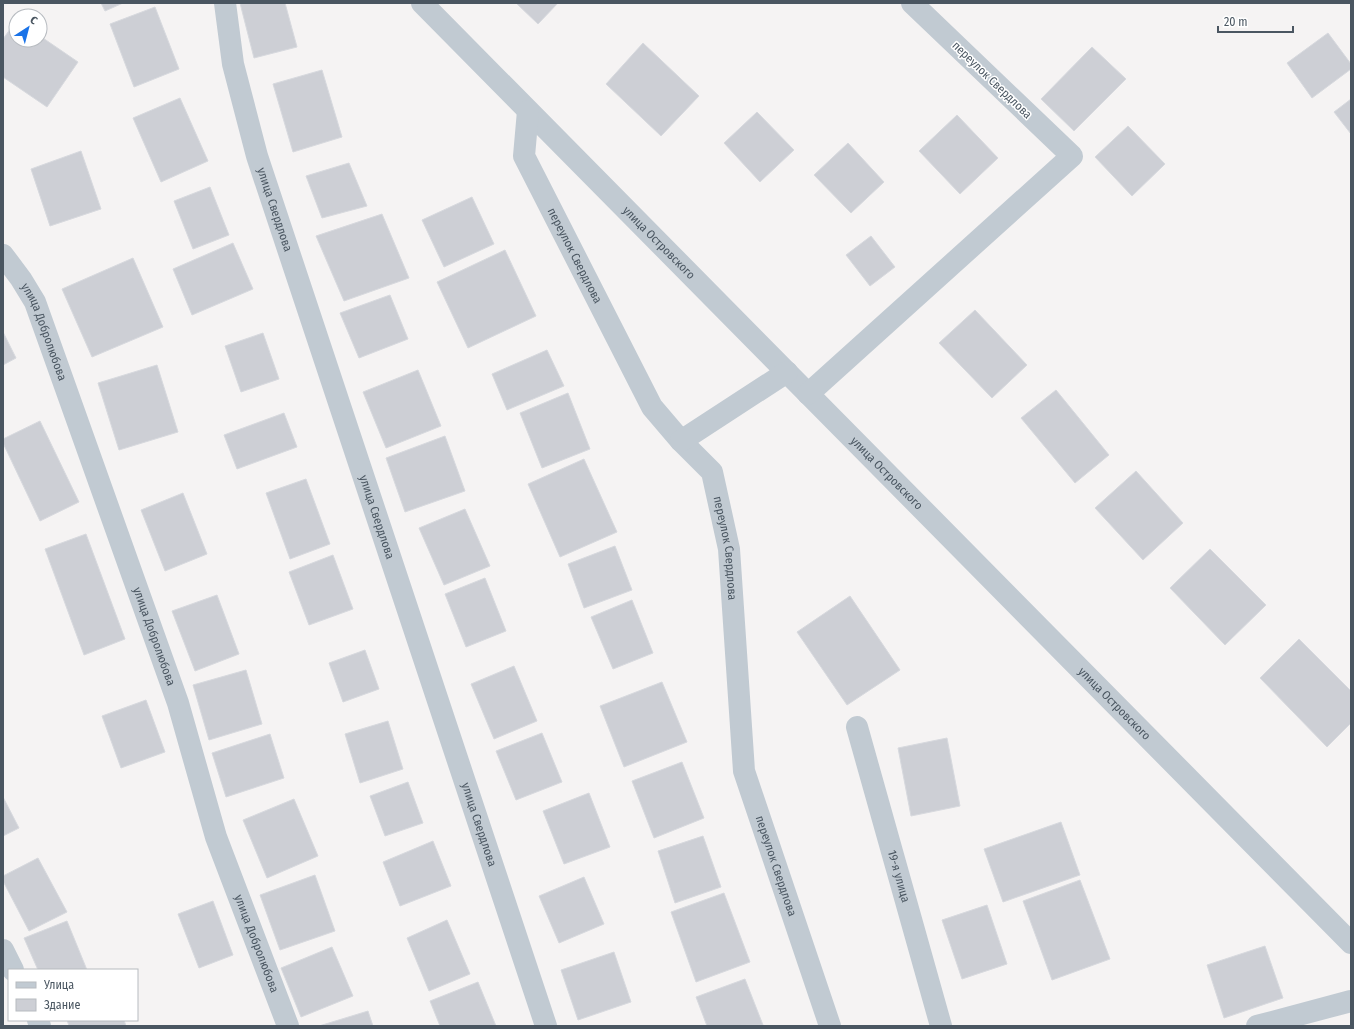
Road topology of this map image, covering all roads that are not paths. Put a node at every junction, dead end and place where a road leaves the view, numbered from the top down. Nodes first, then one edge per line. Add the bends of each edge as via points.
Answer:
1 (225, 3) edge
2 (422, 3) edge
3 (912, 3) edge
4 (528, 111) junction
5 (3, 255) edge
6 (787, 372) junction
7 (808, 394) junction
8 (681, 441) junction
9 (857, 727) dead end
10 (1351, 943) edge
11 (3, 950) edge
12 (12, 969) edge
13 (1351, 1001) edge
14 (288, 1026) edge
15 (546, 1026) edge
16 (830, 1026) edge
17 (941, 1026) edge
18 (1257, 1026) edge

1 - 15 street, улица Свердлова via 233,64 257,156
2 - 4 street, улица Островского
3 - 7 street, переулок Свердлова via 1072,156
4 - 6 street, улица Островского
4 - 8 street, переулок Свердлова via 524,156 652,407
5 - 14 street, улица Добролюбова via 35,302 178,703 216,837
6 - 7 street, улица Островского
6 - 8 street
7 - 10 street, улица Островского
8 - 16 street, переулок Свердлова via 712,472 729,549 744,771
9 - 17 street, 19-я улица
11 - 12 street
13 - 18 street

